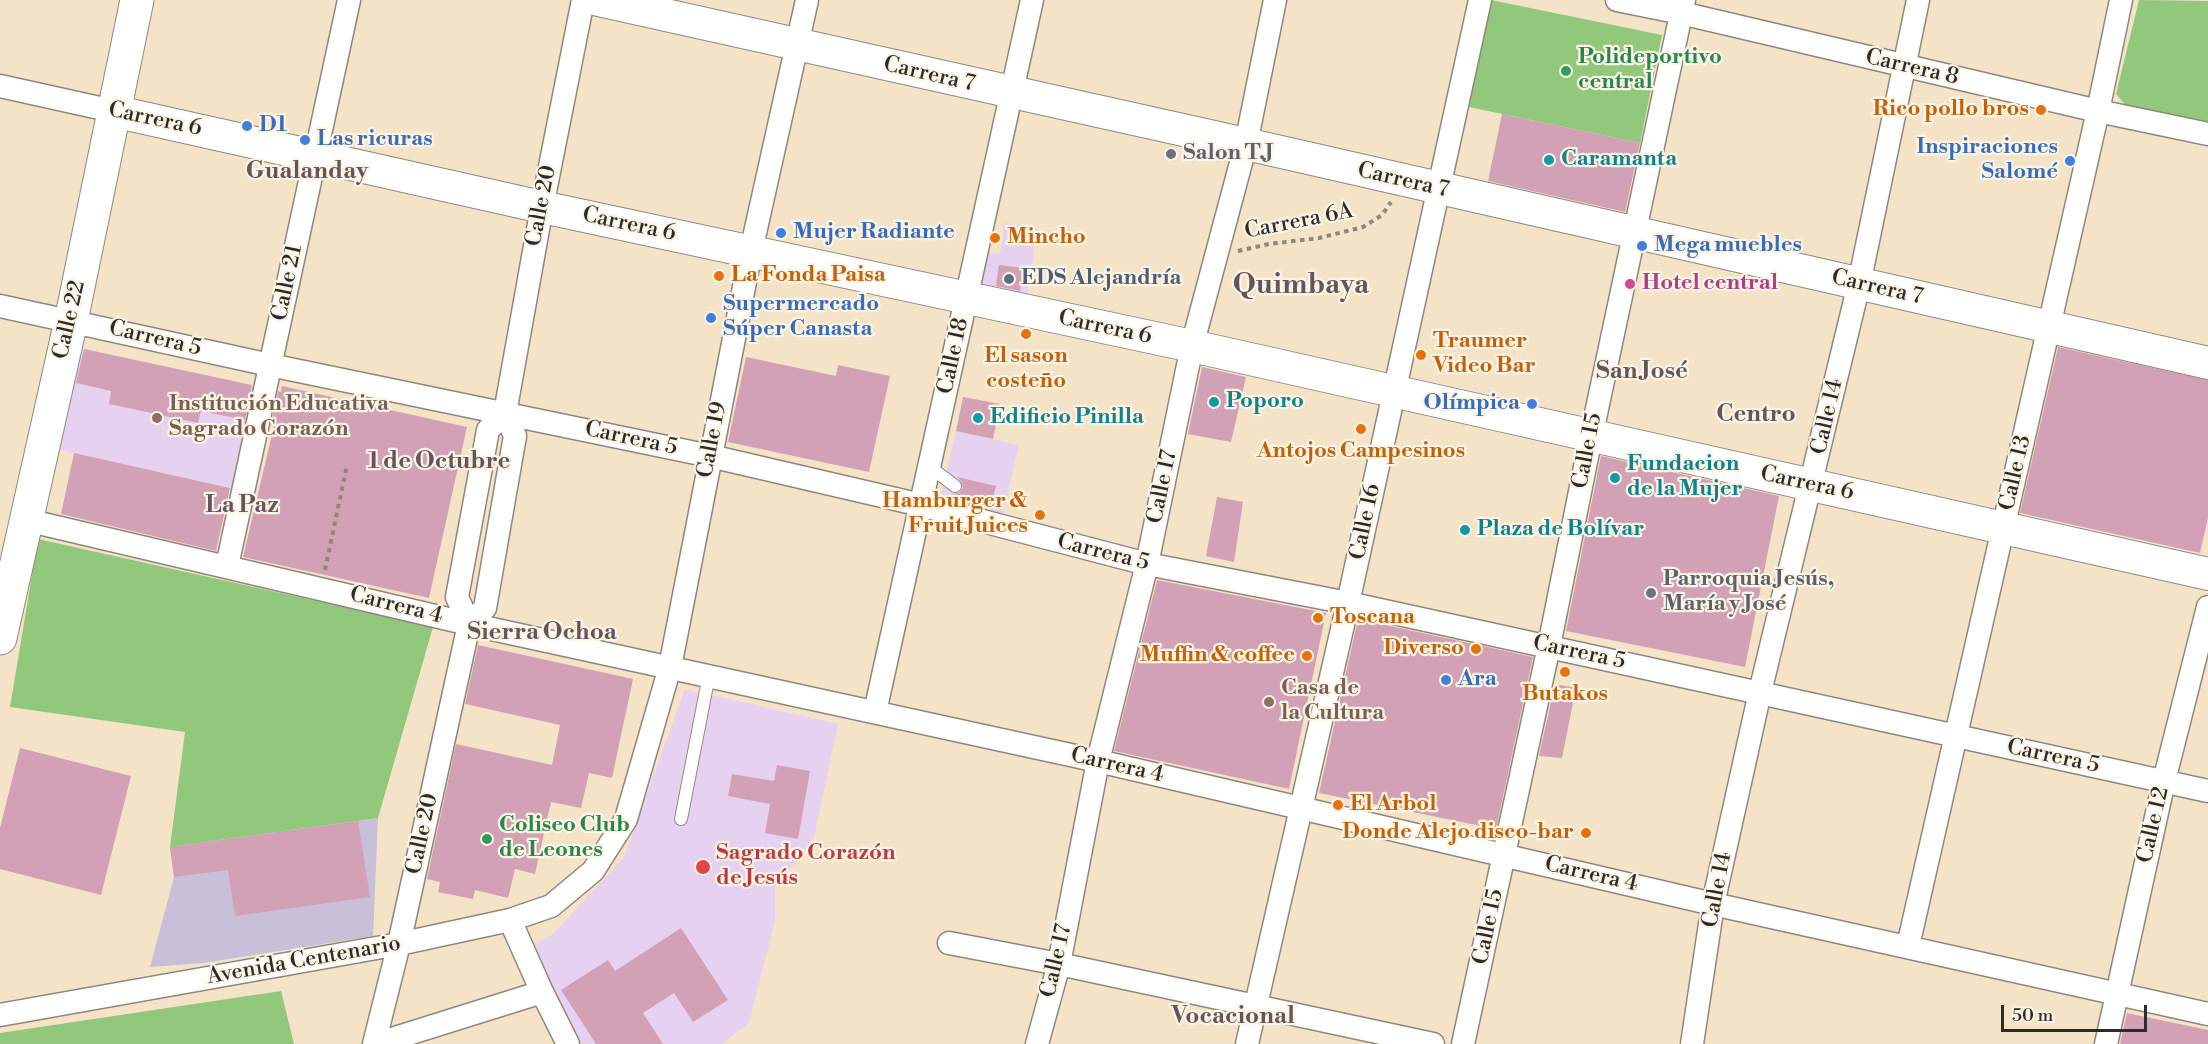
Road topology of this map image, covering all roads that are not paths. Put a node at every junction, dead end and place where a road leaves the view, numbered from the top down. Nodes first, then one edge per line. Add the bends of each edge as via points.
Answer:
1 (137, 0) edge
2 (349, 0) edge
3 (583, 0) edge
4 (598, 0) edge
5 (807, 0) edge
6 (1032, 0) edge
7 (1275, 0) edge
8 (1480, 0) edge
9 (1617, 0) edge
10 (1918, 0) edge
11 (2121, 0) edge
12 (1683, 6) edge
13 (797, 45) junction
14 (1905, 67) junction
15 (0, 86) edge
16 (1011, 94) junction
17 (113, 111) junction
18 (2098, 111) junction
19 (2208, 134) edge
20 (1246, 144) junction
21 (316, 156) junction
22 (1440, 190) junction
23 (542, 207) junction
24 (1634, 232) junction
25 (752, 252) junction
26 (1859, 284) junction
27 (966, 298) junction
28 (0, 306) edge
29 (71, 321) junction
30 (2049, 327) junction
31 (1192, 346) junction
32 (2208, 363) edge
33 (270, 365) junction
34 (1394, 393) junction
35 (505, 413) junction
36 (1591, 437) junction
37 (710, 456) junction
38 (930, 467) junction
39 (1812, 485) junction
40 (955, 486) dead end
41 (921, 505) junction
42 (979, 507) dead end
43 (26, 520) junction
44 (1003, 527) junction
45 (2004, 527) junction
46 (1147, 564) junction
47 (227, 566) junction
48 (2208, 574) edge
49 (1348, 603) junction
50 (2208, 608) edge
51 (469, 624) junction
52 (0, 638) edge
53 (1549, 646) junction
54 (670, 667) junction
55 (709, 675) junction
56 (1760, 692) junction
57 (875, 712) junction
58 (1956, 736) junction
59 (1098, 762) junction
60 (2164, 781) junction
61 (2208, 791) edge
62 (1300, 809) junction
63 (681, 819) dead end
64 (1505, 855) junction
65 (593, 871) joint
66 (1713, 904) junction
67 (510, 920) junction
68 (949, 943) dead end
69 (399, 944) junction
70 (1908, 946) junction
71 (1059, 964) junction
72 (542, 992) junction
73 (2117, 993) junction
74 (1256, 1006) junction
75 (2208, 1014) edge
76 (0, 1015) edge
77 (375, 1044) edge
78 (568, 1044) edge
79 (1036, 1044) edge
80 (1247, 1044) edge
81 (1433, 1044) edge
82 (1463, 1044) edge
83 (1692, 1044) edge
84 (2106, 1044) edge

1 - 17 main road, Calle 22
2 - 21 street, Calle 21
3 - 23 street, Calle 20
4 - 13 main road, Carrera 7
5 - 13 street, Calle 19
6 - 16 street, Calle 18
7 - 20 street, Calle 17
8 - 22 street, Calle 16
9 - 12 street, Carrera 8
10 - 14 street, Calle 14
11 - 18 street, Calle 13
12 - 14 street, Carrera 8
12 - 24 street, Calle 15
13 - 16 main road, Carrera 7
13 - 25 street, Calle 19
14 - 18 street, Carrera 8
14 - 26 street, Calle 14
15 - 17 street, Carrera 6
16 - 20 main road, Carrera 7
16 - 27 street, Calle 18
17 - 21 main road, Carrera 6
17 - 29 main road, Calle 22
18 - 19 street, Carrera 8
18 - 30 street, Calle 13
20 - 22 main road, Carrera 7
20 - 31 street, Calle 17
21 - 23 main road, Carrera 6
21 - 33 street, Calle 21
22 - 24 main road, Carrera 7
22 - 34 street, Calle 16
23 - 25 main road, Carrera 6
23 - 35 street, Calle 20
24 - 26 main road, Carrera 7
24 - 36 street, Calle 15
25 - 27 main road, Carrera 6
25 - 37 street, Calle 19
26 - 30 main road, Carrera 7
26 - 39 street, Calle 14
27 - 31 main road, Carrera 6
27 - 38 street, Calle 18
28 - 29 street, Carrera 5
29 - 33 street, Carrera 5
29 - 43 main road, Calle 22
30 - 32 main road, Carrera 7
30 - 45 street, Calle 13
31 - 34 main road, Carrera 6
31 - 46 street, Calle 17
33 - 35 street, Carrera 5
33 - 47 street, Calle 21
34 - 36 main road, Carrera 6
34 - 49 street, Calle 16
35 - 37 street, Carrera 5
35 - 51 street, Calle 20 via 515,436 485,608
36 - 39 main road, Carrera 6
36 - 53 street, Calle 15
37 - 41 street, Carrera 5
37 - 54 street, Calle 19
38 - 40 lane
38 - 41 street, Calle 18
39 - 45 main road, Carrera 6
39 - 56 street, Calle 14
41 - 44 street, Carrera 5
41 - 57 street, Calle 18
42 - 44 lane
43 - 47 street, Carrera 4
43 - 52 main road, Calle 22
44 - 46 street, Carrera 5
45 - 48 main road, Carrera 6
45 - 58 street, Calle 13
46 - 49 street, Carrera 5
46 - 59 street, Calle 17
47 - 51 street, Carrera 4
49 - 53 street, Carrera 5
49 - 62 street, Calle 16
50 - 60 street, Calle 12
51 - 54 street, Carrera 4
51 - 69 street, Calle 20
53 - 56 street, Carrera 5
53 - 64 street, Calle 15
54 - 55 street, Carrera 4
54 - 65 street, Calle 19 via 626,819
55 - 57 street, Carrera 4
55 - 63 lane
56 - 58 street, Carrera 5
56 - 66 street, Calle 14
57 - 59 street, Carrera 4
58 - 60 street, Carrera 5
58 - 70 street, Calle 13
59 - 62 street, Carrera 4
59 - 71 street, Calle 17
60 - 61 street, Carrera 5
60 - 73 street, Calle 12
62 - 64 street, Carrera 4
62 - 74 street, Calle 16
64 - 66 street, Carrera 4
64 - 82 street, Calle 15
65 - 67 street, Avenida Centenario via 551,906
66 - 70 street, Carrera 4
66 - 83 street, Calle 14
67 - 69 street, Avenida Centenario
67 - 72 street
68 - 71 street
69 - 76 street, Avenida Centenario
69 - 77 street, Calle 20
70 - 73 street, Carrera 4
71 - 74 street
71 - 79 street, Calle 17
72 - 77 street
72 - 78 street
73 - 75 street, Carrera 4
73 - 84 street, Calle 12
74 - 80 street, Calle 16
74 - 81 street

